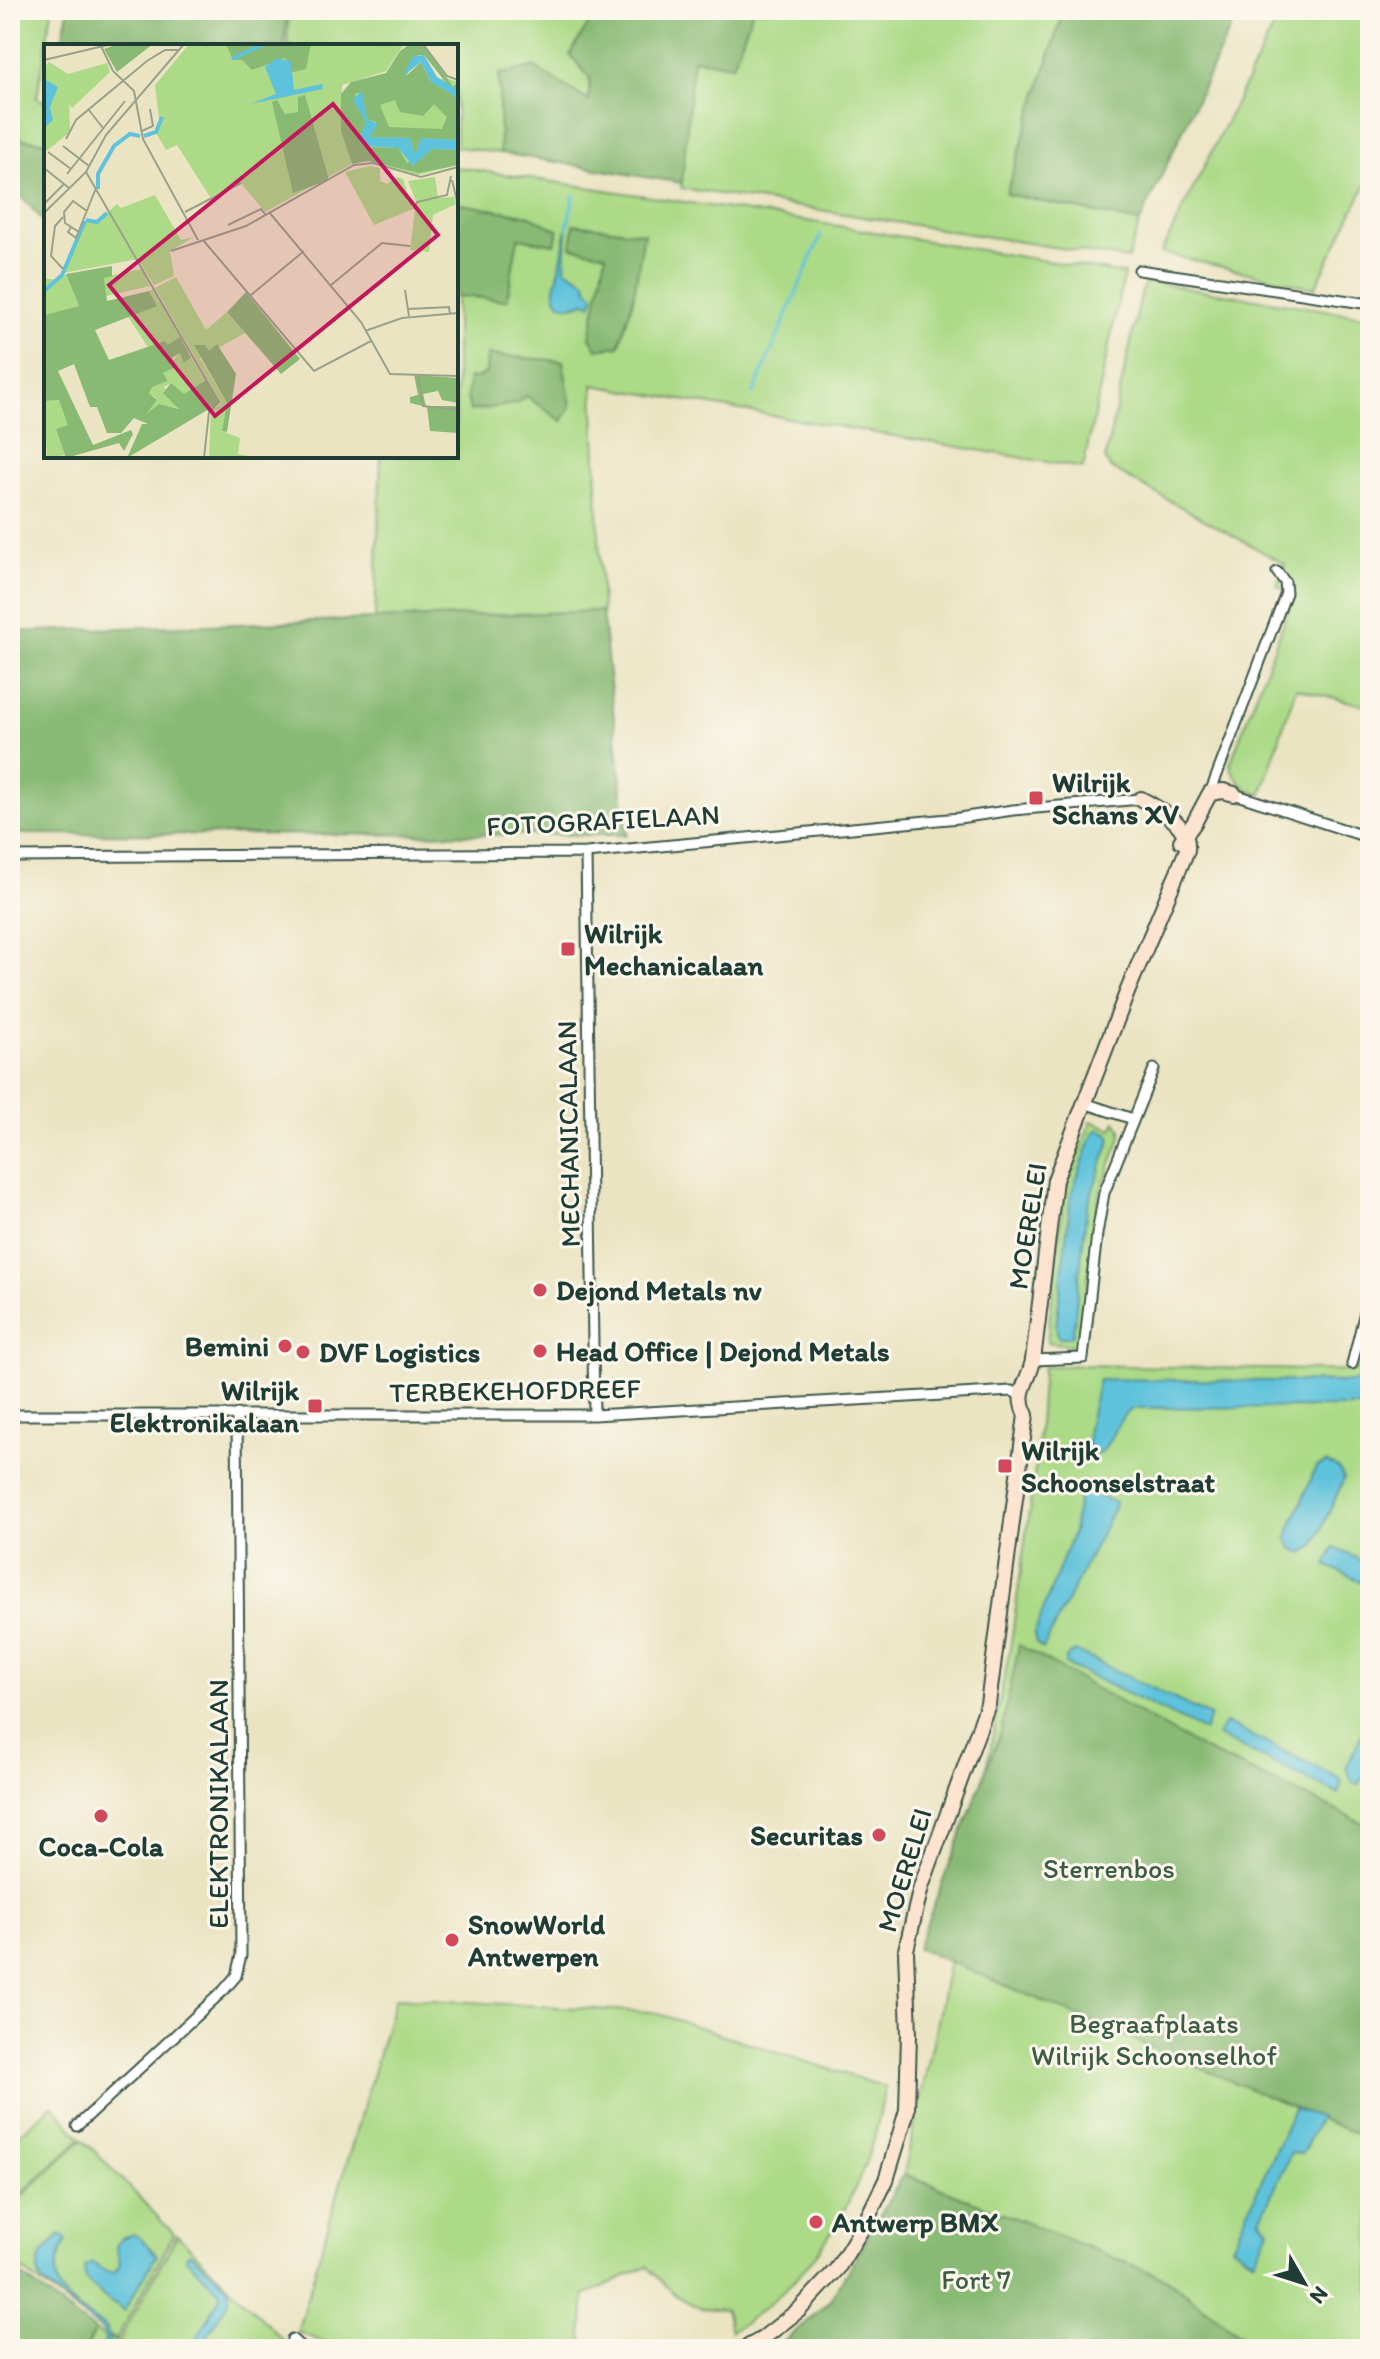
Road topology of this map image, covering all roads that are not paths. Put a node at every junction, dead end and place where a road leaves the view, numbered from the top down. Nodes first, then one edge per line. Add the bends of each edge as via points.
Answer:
1 (1139, 270) dead end
2 (1370, 304) edge
3 (1277, 572) dead end
4 (1210, 793) junction
5 (1234, 794) joint
6 (1141, 799) joint
7 (1184, 834) junction
8 (1370, 838) edge
9 (586, 853) junction
10 (10, 857) edge
11 (1154, 1069) dead end
12 (1084, 1103) junction
13 (1133, 1119) junction
14 (1370, 1292) edge
15 (1033, 1360) junction
16 (1352, 1364) dead end
17 (1020, 1395) junction
18 (237, 1414) junction
19 (10, 1415) edge
20 (594, 1415) junction
21 (77, 2126) dead end
22 (292, 2339) dead end
23 (303, 2349) edge
24 (744, 2349) edge

1 - 2 street
3 - 4 street, MOERELEI via 1286,593
4 - 5 street
4 - 7 street, MOERELEI
5 - 8 street
6 - 7 street, FOTOGRAFIELAAN via 1176,822
6 - 9 street, FOTOGRAFIELAAN
7 - 12 street, MOERELEI via 1187,850
9 - 10 street, FOTOGRAFIELAAN
9 - 20 street, MECHANICALAAN
11 - 13 street
12 - 13 street
12 - 15 street, MOERELEI via 1055,1180
13 - 15 street via 1104,1193 1083,1358
14 - 16 street
15 - 17 street, MOERELEI
17 - 20 street, TERBEKEHOFDREEF via 1012,1391
17 - 24 street, MOERELEI via 1026,1415 988,1704 921,1887 906,1950 907,2110 886,2180 837,2269 799,2310
18 - 19 street, TERBEKEHOFDREEF
18 - 20 street, TERBEKEHOFDREEF
18 - 21 street, ELEKTRONIKALAAN via 241,1955 236,1976 224,1990
22 - 23 street

